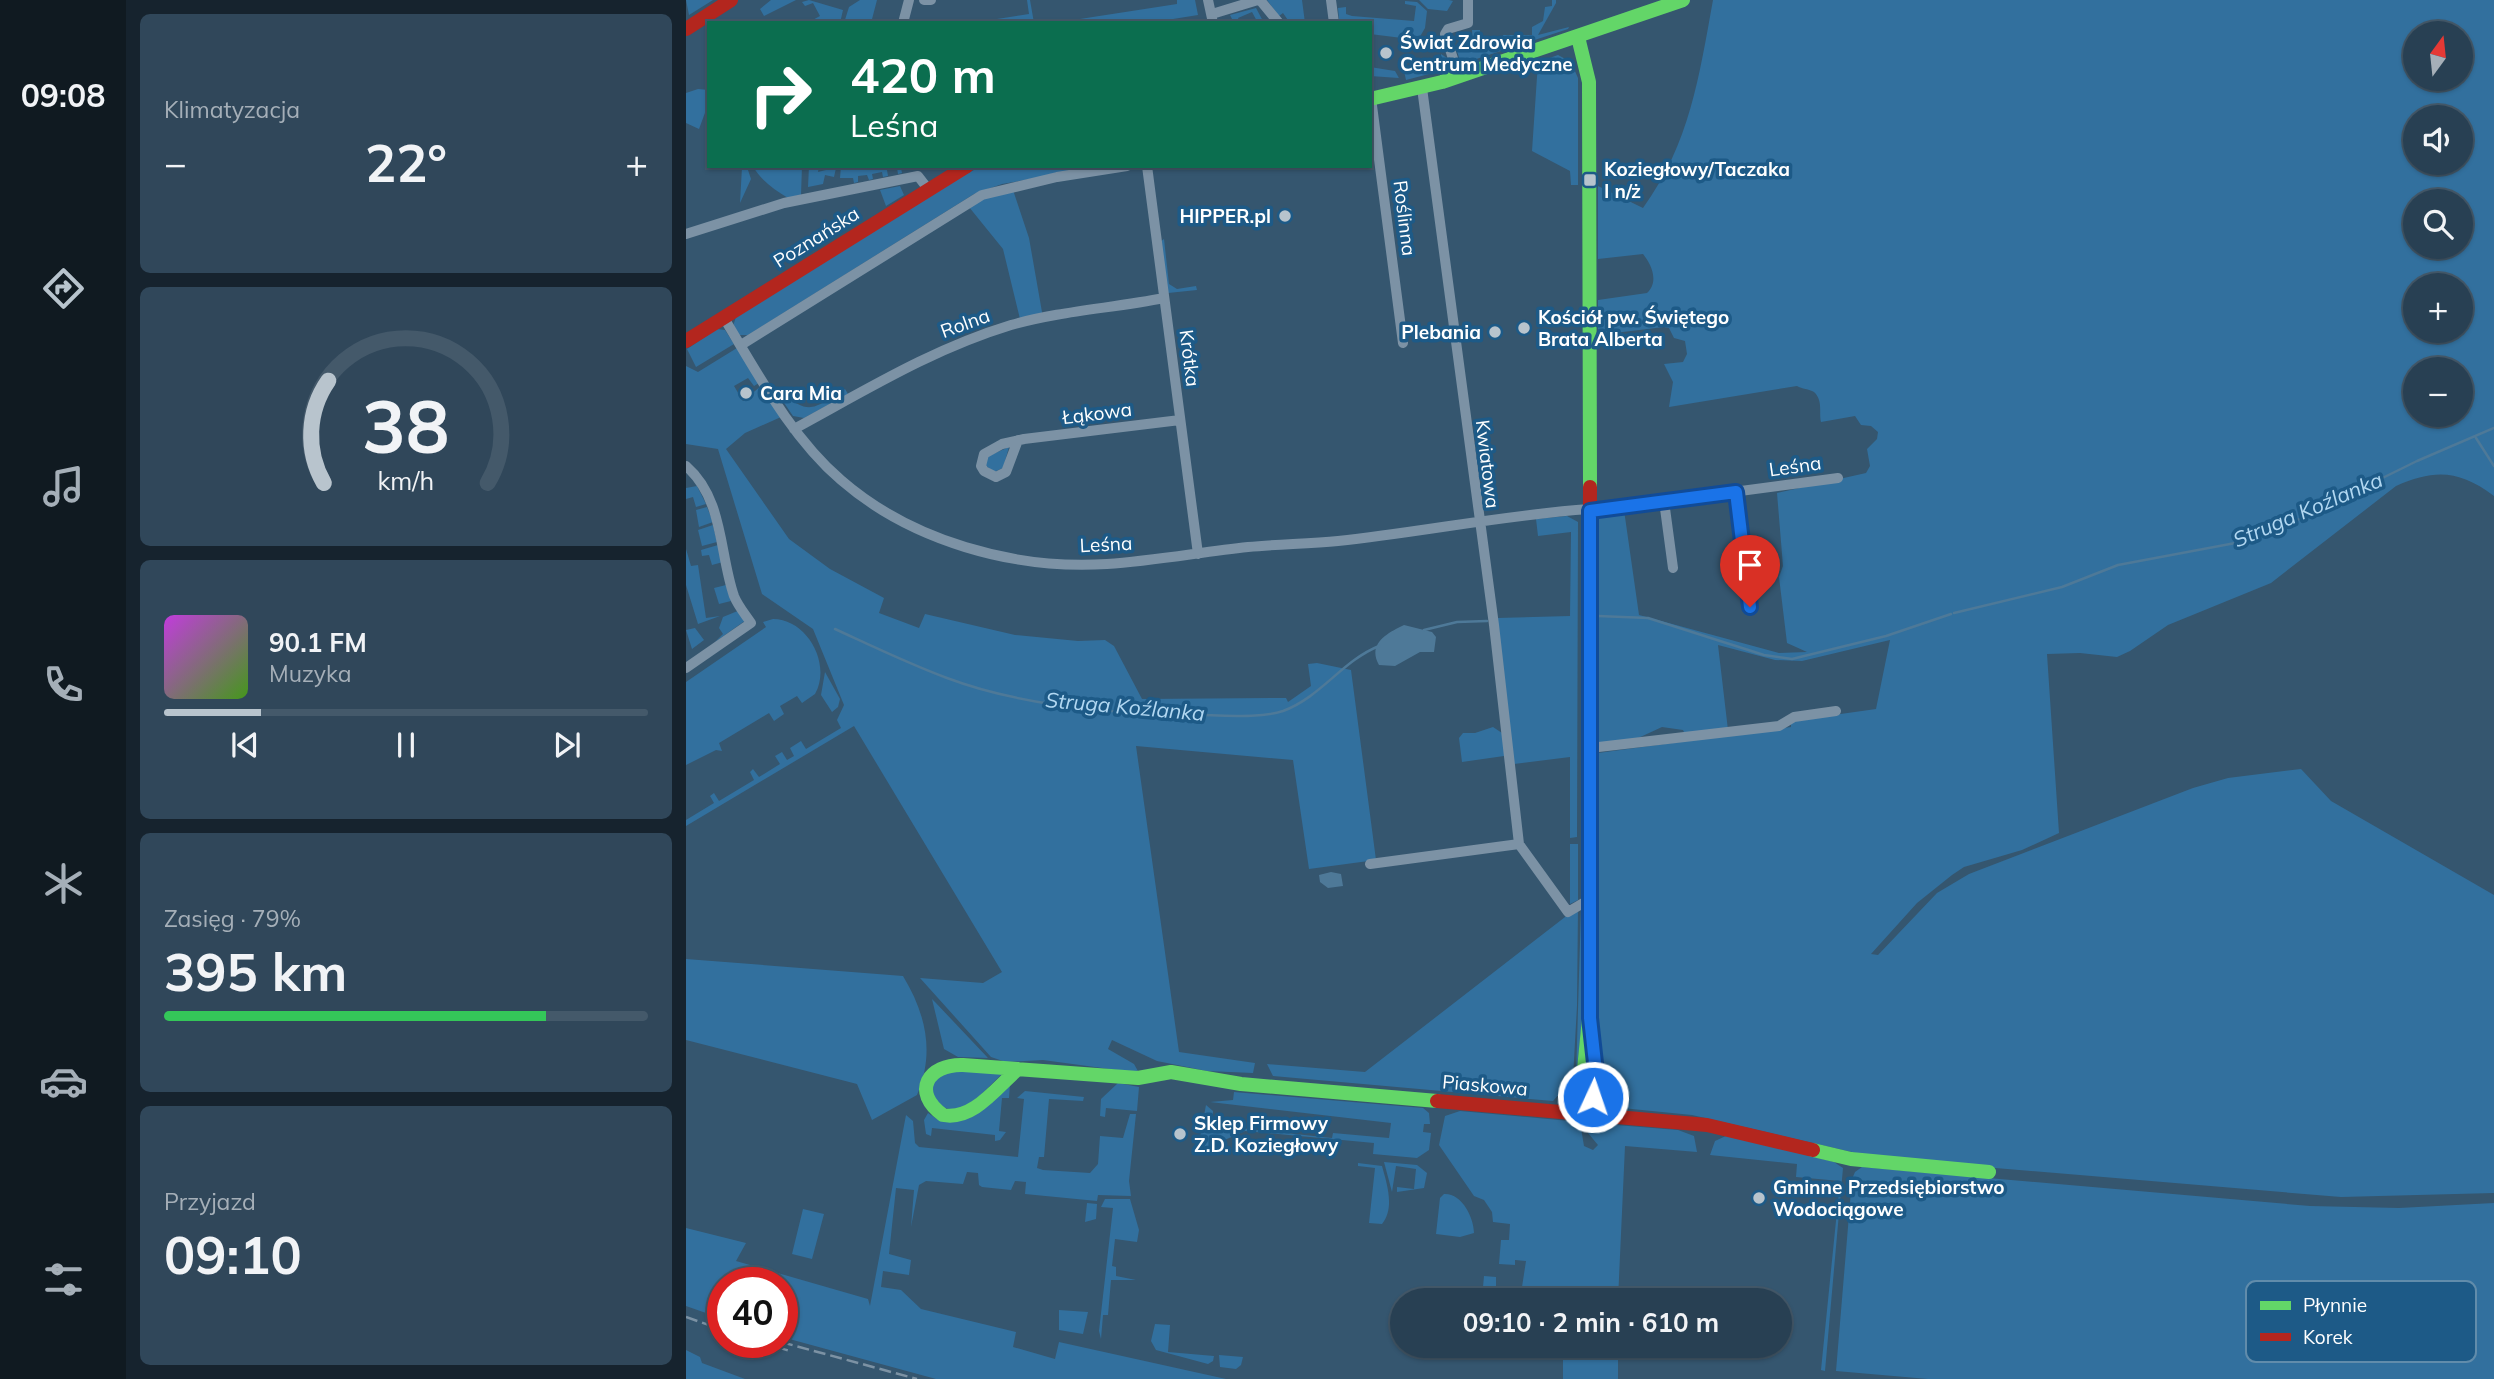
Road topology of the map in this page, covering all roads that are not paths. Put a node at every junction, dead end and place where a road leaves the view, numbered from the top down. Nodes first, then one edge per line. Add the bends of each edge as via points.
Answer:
1 (731, 0) edge
2 (909, 0) edge
3 (924, 0) edge
4 (931, 0) edge
5 (1208, 0) edge
6 (1259, 0) edge
7 (1331, 0) edge
8 (1468, 0) edge
9 (1684, 0) edge
10 (1213, 19) edge
11 (904, 21) edge
12 (1277, 21) edge
13 (1334, 21) edge
14 (686, 29) edge
15 (1578, 37) junction
16 (1459, 77) junction
17 (1422, 88) junction
18 (1372, 98) edge
19 (1372, 106) edge
20 (964, 168) edge
21 (1114, 168) edge
22 (1147, 168) edge
23 (928, 189) junction
24 (686, 234) edge
25 (1164, 298) junction
26 (724, 318) junction
27 (686, 341) edge
28 (1403, 342) dead end
29 (741, 345) junction
30 (1180, 420) junction
31 (794, 429) junction
32 (1018, 440) dead end
33 (686, 466) edge
34 (1838, 478) dead end
35 (1736, 492) junction
36 (1664, 501) junction
37 (1590, 510) junction
38 (1478, 523) junction
39 (1198, 554) junction
40 (1673, 568) dead end
41 (1750, 607) dead end
42 (686, 668) edge
43 (1836, 711) dead end
44 (1590, 748) junction
45 (1520, 844) junction
46 (1370, 864) dead end
47 (1590, 899) junction
48 (1018, 1069) junction
49 (1589, 1113) junction
50 (1989, 1172) dead end

1 - 14 street
2 - 11 street
3 - 4 street
5 - 10 street
6 - 10 street
6 - 12 street
7 - 13 street
8 - 16 street via 1468,23 1444,34
9 - 15 street
15 - 16 street
15 - 37 street via 1590,90
16 - 17 street
17 - 18 street
17 - 38 street, Kwiatowa
19 - 28 street, Roślinna
20 - 23 street, Poznańska
21 - 29 street via 982,195
22 - 25 street, Krótka
23 - 24 street via 918,176 773,206
23 - 26 street, Poznańska
25 - 30 street, Krótka
25 - 31 street, Rolna via 1040,319 964,341 880,380
26 - 27 street, Poznańska
26 - 29 street, Leśna
29 - 31 street, Leśna
30 - 32 street, Łąkowa
30 - 39 street, Krótka
31 - 39 street, Leśna via 810,451 877,508 956,544 1019,558 1083,564
33 - 42 street via 711,504 733,593 751,623
34 - 35 street, Leśna
35 - 36 street, Leśna
35 - 41 street
36 - 37 street, Leśna
36 - 40 street
37 - 38 street, Leśna
37 - 44 street
38 - 39 street, Leśna
38 - 45 street, Kwiatowa
43 - 44 street via 1794,717 1779,726
44 - 47 street
45 - 46 street
45 - 47 street, Kwiatowa via 1568,912
47 - 49 street via 1590,1018 1583,1080
48 - 48 street, Piaskowa via 942,1066 929,1078 926,1097 930,1106 944,1115 963,1115
48 - 49 street, Piaskowa via 1138,1079 1171,1072 1241,1084
49 - 50 street, Piaskowa via 1707,1125 1851,1159

